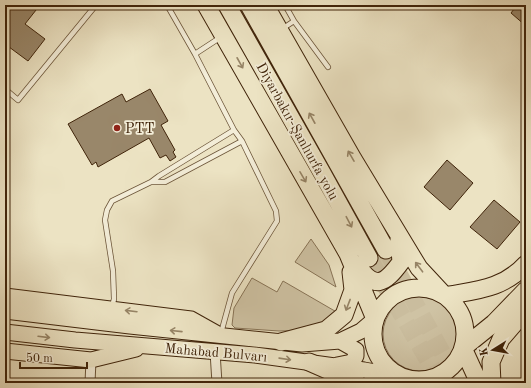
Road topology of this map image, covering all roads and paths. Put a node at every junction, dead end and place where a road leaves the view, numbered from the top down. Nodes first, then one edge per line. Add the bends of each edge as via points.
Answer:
1 (96, 5) edge
2 (167, 5) edge
3 (206, 5) edge
4 (227, 5) edge
5 (249, 5) edge
6 (265, 5) edge
7 (285, 5) edge
8 (294, 21) junction
9 (280, 30) junction
10 (224, 35) junction
11 (194, 54) junction
12 (328, 67) dead end
13 (5, 89) edge
14 (234, 130) junction
15 (242, 141) junction
16 (151, 182) junction
17 (399, 235) junction
18 (386, 250) tunnel mouth
19 (348, 254) junction
20 (369, 258) tunnel mouth
21 (526, 264) edge
22 (526, 290) edge
23 (5, 296) edge
24 (445, 296) junction
25 (112, 309) junction
26 (526, 310) edge
27 (5, 311) edge
28 (375, 319) junction
29 (5, 332) edge
30 (220, 336) junction
31 (340, 341) junction
32 (281, 342) junction
33 (148, 346) junction
34 (463, 348) junction
35 (5, 351) edge
36 (215, 352) junction
37 (91, 360) junction
38 (309, 362) junction
39 (334, 366) junction
40 (403, 377) junction
41 (422, 382) edge
42 (90, 383) edge
43 (217, 383) edge
44 (357, 383) edge
45 (479, 383) edge
46 (492, 383) edge

1 - 13 lane via 18,100
2 - 11 lane
3 - 10 highway
4 -> 20 highway, Diyarbakır-Şanlıurfa yolu
18 -> 5 highway, Diyarbakır-Şanlıurfa yolu
6 - 9 highway
7 - 8 lane
8 - 9 lane
8 - 12 lane
17 -> 9 highway
10 - 11 lane
10 -> 19 highway
11 - 14 lane
14 - 15 lane
14 - 16 lane
15 - 16 lane via 165,182
15 - 30 lane via 276,211 277,221 232,293
16 - 25 lane via 112,201 107,210 105,220 113,271
17 - 19 highway via 401,262 391,276 384,280 376,282 366,277
24 -> 17 highway via 419,268
19 - 28 highway
19 -> 32 highway via 353,290 344,315 326,330
21 - 24 highway via 517,273 486,289
22 - 34 highway via 494,323
23 - 25 main road
24 - 28 highway via 432,290 404,290 392,297
24 - 34 highway via 456,306 463,319
30 -> 25 main road via 191,319
26 - 46 highway via 501,339 491,362
30 -> 27 main road, Mahabad Bulvarı
28 - 31 main road, Mahabad Bulvarı via 361,331
28 - 40 highway via 375,349 382,362
29 -> 33 main road, Mahabad Bulvarı
30 - 32 main road, Mahabad Bulvarı
31 - 32 main road, Mahabad Bulvarı via 302,344
31 - 39 main road via 356,350 356,356 352,362
33 - 36 main road, Mahabad Bulvarı
33 - 37 main road
34 - 41 highway via 459,358 447,371
34 - 45 highway
35 - 37 main road
36 -> 38 main road, Mahabad Bulvarı
36 - 43 street
37 - 42 street
38 - 39 main road, Mahabad Bulvarı
38 - 44 highway
39 - 40 main road, Mahabad Bulvarı
40 - 41 highway

